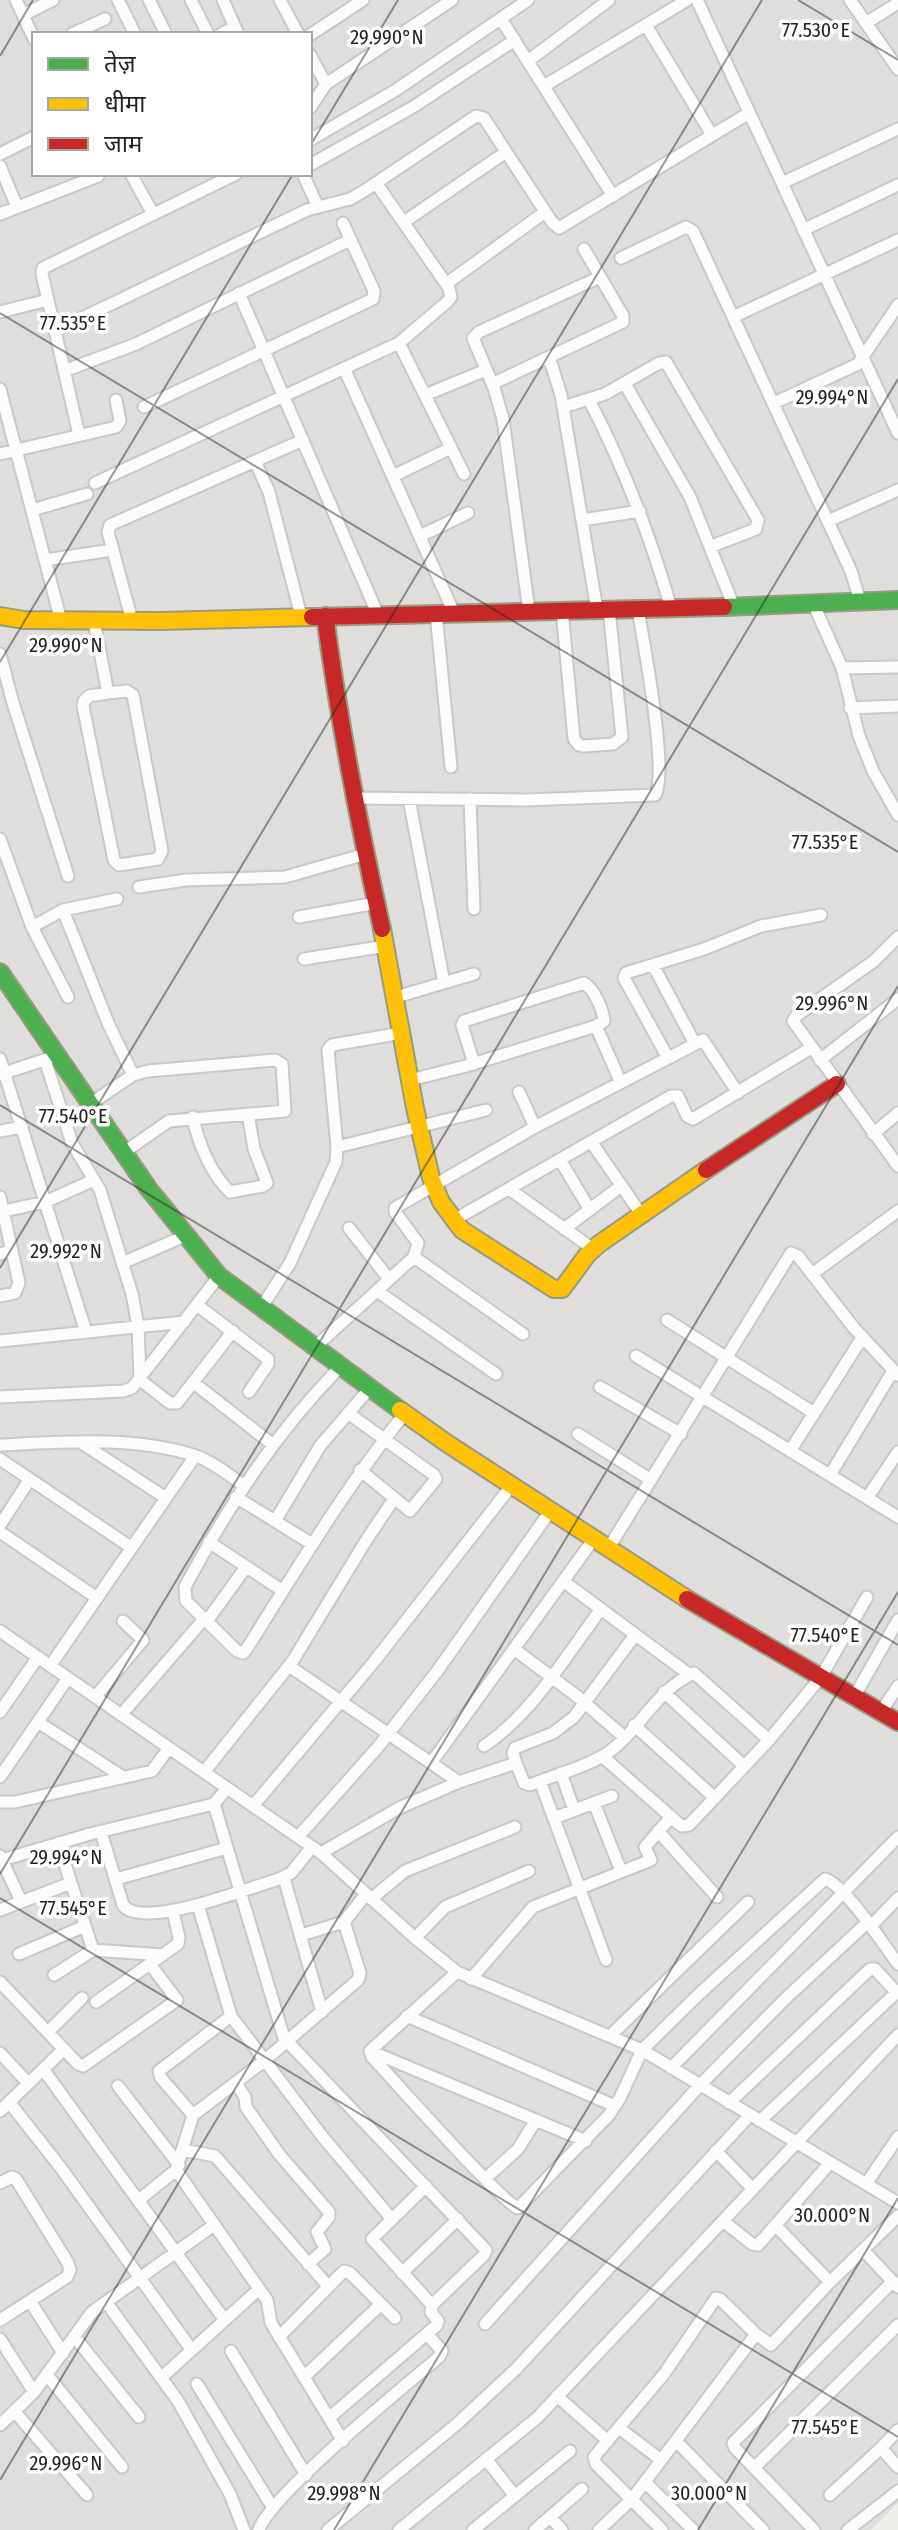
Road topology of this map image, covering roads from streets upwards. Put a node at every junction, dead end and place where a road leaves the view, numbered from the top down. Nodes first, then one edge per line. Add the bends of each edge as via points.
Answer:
1 (16, 0) edge
2 (53, 0) edge
3 (118, 0) edge
4 (149, 0) edge
5 (191, 0) edge
6 (223, 0) edge
7 (280, 0) edge
8 (363, 0) edge
9 (452, 0) edge
10 (528, 0) edge
11 (609, 0) edge
12 (687, 0) edge
13 (697, 0) edge
14 (850, 0) edge
15 (898, 3) edge
16 (23, 15) junction
17 (105, 19) dead end
18 (501, 19) junction
19 (866, 23) junction
20 (646, 25) junction
21 (236, 30) edge
22 (76, 32) edge
23 (134, 32) edge
24 (165, 32) edge
25 (207, 32) edge
26 (297, 32) edge
27 (312, 34) edge
28 (32, 35) edge
29 (515, 40) junction
30 (312, 59) edge
31 (528, 61) junction
32 (898, 69) edge
33 (326, 84) junction
34 (544, 86) junction
35 (312, 105) edge
36 (749, 113) junction
37 (898, 129) edge
38 (712, 135) junction
39 (32, 138) edge
40 (312, 139) edge
41 (506, 152) junction
42 (0, 154) edge
43 (312, 164) edge
44 (0, 166) edge
45 (98, 176) edge
46 (132, 176) edge
47 (227, 176) edge
48 (304, 176) edge
49 (73, 179) edge
50 (376, 183) junction
51 (782, 183) junction
52 (898, 185) edge
53 (613, 196) junction
54 (17, 207) junction
55 (318, 207) junction
56 (545, 212) junction
57 (0, 214) edge
58 (153, 214) junction
59 (404, 222) junction
60 (343, 223) dead end
61 (803, 230) junction
62 (350, 240) junction
63 (898, 240) edge
64 (584, 249) dead end
65 (621, 258) dead end
66 (824, 273) junction
67 (600, 277) junction
68 (446, 284) junction
69 (239, 293) junction
70 (48, 300) junction
71 (898, 305) edge
72 (0, 312) edge
73 (733, 317) junction
74 (55, 331) junction
75 (399, 343) junction
76 (264, 350) junction
77 (863, 356) junction
78 (549, 357) junction
79 (344, 368) junction
80 (486, 370) junction
81 (64, 371) junction
82 (492, 384) junction
83 (625, 384) junction
84 (0, 389) edge
85 (425, 395) junction
86 (285, 397) junction
87 (116, 400) dead end
88 (589, 400) junction
89 (774, 403) junction
90 (144, 407) dead end
91 (563, 407) junction
92 (898, 433) edge
93 (79, 435) junction
94 (303, 440) junction
95 (451, 448) junction
96 (17, 449) junction
97 (0, 454) edge
98 (255, 461) junction
99 (464, 474) dead end
100 (393, 476) junction
101 (95, 483) dead end
102 (898, 490) edge
103 (87, 494) dead end
104 (32, 510) junction
105 (640, 511) junction
106 (468, 513) dead end
107 (582, 520) junction
108 (828, 521) junction
109 (420, 536) junction
110 (712, 546) junction
111 (113, 550) junction
112 (45, 560) junction
113 (898, 600) edge
114 (860, 601) junction
115 (813, 603) junction
116 (734, 607) junction
117 (671, 608) junction
118 (638, 609) junction
119 (562, 610) junction
120 (603, 610) junction
121 (529, 611) junction
122 (436, 613) junction
123 (454, 613) junction
124 (378, 615) junction
125 (0, 616) edge
126 (301, 616) junction
127 (325, 616) junction
128 (61, 621) junction
129 (94, 621) junction
130 (132, 621) junction
131 (0, 654) edge
132 (898, 667) edge
133 (842, 668) junction
134 (108, 693) junction
135 (898, 706) edge
136 (850, 708) junction
137 (451, 767) dead end
138 (354, 798) junction
139 (409, 799) junction
140 (470, 799) junction
141 (898, 815) edge
142 (0, 839) edge
143 (366, 854) junction
144 (68, 876) dead end
145 (139, 887) dead end
146 (117, 899) dead end
147 (376, 903) junction
148 (474, 909) dead end
149 (63, 910) junction
150 (821, 915) dead end
151 (299, 917) dead end
152 (32, 927) junction
153 (895, 945) edge
154 (386, 946) junction
155 (304, 959) dead end
156 (653, 965) junction
157 (0, 972) edge
158 (474, 974) dead end
159 (444, 983) junction
160 (68, 997) dead end
161 (396, 997) junction
162 (898, 999) edge
163 (596, 1026) junction
164 (402, 1033) junction
165 (695, 1044) junction
166 (811, 1048) junction
167 (51, 1058) junction
168 (668, 1058) junction
169 (0, 1059) edge
170 (820, 1060) junction
171 (474, 1064) junction
172 (2, 1074) edge
173 (133, 1075) junction
174 (410, 1080) junction
175 (620, 1081) junction
176 (837, 1084) junction
177 (519, 1092) dead end
178 (738, 1093) junction
179 (90, 1104) junction
180 (486, 1110) dead end
181 (898, 1113) edge
182 (248, 1114) junction
183 (193, 1117) junction
184 (22, 1127) junction
185 (535, 1127) junction
186 (420, 1128) junction
187 (0, 1131) edge
188 (873, 1134) junction
189 (592, 1143) junction
190 (337, 1147) junction
191 (123, 1153) junction
192 (560, 1160) junction
193 (898, 1166) edge
194 (94, 1180) junction
195 (433, 1183) junction
196 (621, 1186) junction
197 (509, 1189) junction
198 (0, 1197) edge
199 (45, 1202) junction
200 (590, 1210) junction
201 (898, 1211) edge
202 (2, 1212) edge
203 (641, 1214) junction
204 (454, 1220) junction
205 (349, 1228) dead end
206 (564, 1229) junction
207 (185, 1236) junction
208 (593, 1249) junction
209 (6, 1252) edge
210 (414, 1257) junction
211 (122, 1263) junction
212 (812, 1274) junction
213 (219, 1276) junction
214 (389, 1279) junction
215 (377, 1291) junction
216 (0, 1296) edge
217 (197, 1305) junction
218 (261, 1308) junction
219 (667, 1320) dead end
220 (184, 1322) junction
221 (138, 1326) junction
222 (233, 1331) junction
223 (86, 1332) junction
224 (523, 1334) dead end
225 (862, 1338) junction
226 (0, 1341) edge
227 (314, 1348) junction
228 (636, 1356) dead end
229 (727, 1357) junction
230 (340, 1367) junction
231 (896, 1373) edge
232 (496, 1374) dead end
233 (140, 1380) junction
234 (194, 1383) junction
235 (600, 1387) dead end
236 (370, 1388) junction
237 (249, 1392) dead end
238 (0, 1397) edge
239 (703, 1398) junction
240 (348, 1413) junction
241 (405, 1413) junction
242 (814, 1413) junction
243 (578, 1434) dead end
244 (681, 1434) junction
245 (384, 1439) junction
246 (80, 1442) junction
247 (272, 1444) junction
248 (0, 1445) edge
249 (790, 1451) junction
250 (898, 1452) edge
251 (195, 1456) junction
252 (0, 1459) edge
253 (360, 1470) junction
254 (830, 1475) junction
255 (30, 1479) junction
256 (651, 1480) junction
257 (243, 1485) junction
258 (512, 1485) junction
259 (236, 1497) junction
260 (166, 1498) junction
261 (867, 1498) junction
262 (394, 1499) junction
263 (551, 1510) junction
264 (898, 1517) edge
265 (275, 1521) junction
266 (0, 1525) edge
267 (0, 1532) edge
268 (209, 1542) junction
269 (312, 1544) junction
270 (600, 1544) junction
271 (132, 1548) junction
272 (246, 1567) junction
273 (563, 1581) junction
274 (283, 1591) junction
275 (867, 1597) dead end
276 (97, 1598) junction
277 (601, 1609) junction
278 (206, 1620) junction
279 (898, 1620) edge
280 (123, 1621) dead end
281 (1, 1633) edge
282 (635, 1635) junction
283 (514, 1649) junction
284 (38, 1657) junction
285 (50, 1666) junction
286 (289, 1666) junction
287 (690, 1675) junction
288 (552, 1677) junction
289 (821, 1677) junction
290 (68, 1678) junction
291 (898, 1686) edge
292 (664, 1692) junction
293 (95, 1697) junction
294 (854, 1697) junction
295 (342, 1700) junction
296 (586, 1703) junction
297 (0, 1712) edge
298 (881, 1712) junction
299 (121, 1715) junction
300 (38, 1722) junction
301 (898, 1722) edge
302 (634, 1725) junction
303 (388, 1734) junction
304 (624, 1737) junction
305 (769, 1740) junction
306 (484, 1746) dead end
307 (169, 1748) junction
308 (602, 1756) junction
309 (431, 1763) junction
310 (516, 1763) junction
311 (744, 1766) junction
312 (204, 1772) junction
313 (561, 1773) junction
314 (0, 1777) edge
315 (123, 1777) junction
316 (540, 1781) junction
317 (459, 1782) junction
318 (227, 1788) junction
319 (612, 1796) dead end
320 (715, 1798) junction
321 (0, 1802) edge
322 (594, 1803) junction
323 (214, 1804) junction
324 (253, 1806) junction
325 (574, 1810) junction
326 (671, 1817) junction
327 (554, 1818) junction
328 (515, 1827) dead end
329 (658, 1831) junction
330 (101, 1832) junction
331 (298, 1837) junction
332 (898, 1837) edge
333 (58, 1843) junction
334 (227, 1848) junction
335 (316, 1850) junction
336 (1, 1858) edge
337 (529, 1871) dead end
338 (621, 1871) junction
339 (4, 1875) edge
340 (284, 1878) junction
341 (116, 1879) junction
342 (71, 1883) junction
343 (580, 1887) junction
344 (239, 1891) junction
345 (844, 1894) junction
346 (368, 1896) junction
347 (717, 1897) dead end
348 (898, 1898) edge
349 (21, 1901) junction
350 (748, 1902) dead end
351 (198, 1905) junction
352 (0, 1910) edge
353 (173, 1912) junction
354 (344, 1922) junction
355 (869, 1924) junction
356 (85, 1926) junction
357 (301, 1935) junction
358 (415, 1938) junction
359 (93, 1950) junction
360 (19, 1954) dead end
361 (163, 1955) junction
362 (606, 1960) dead end
363 (150, 1964) junction
364 (898, 1964) edge
365 (457, 1972) junction
366 (54, 1975) dead end
367 (471, 1979) junction
368 (0, 1982) edge
369 (897, 1992) edge
370 (82, 1998) dead end
371 (96, 2002) dead end
372 (322, 2012) junction
373 (231, 2016) junction
374 (407, 2016) junction
375 (48, 2032) junction
376 (898, 2035) edge
377 (610, 2036) junction
378 (287, 2043) junction
379 (64, 2049) junction
380 (642, 2050) junction
381 (370, 2051) junction
382 (0, 2053) edge
383 (264, 2061) junction
384 (671, 2068) junction
385 (43, 2069) junction
386 (28, 2083) junction
387 (236, 2083) junction
388 (700, 2085) junction
389 (118, 2086) dead end
390 (729, 2103) junction
391 (5, 2106) edge
392 (615, 2106) junction
393 (193, 2115) junction
394 (755, 2118) junction
395 (536, 2120) junction
396 (898, 2137) edge
397 (586, 2141) junction
398 (796, 2143) junction
399 (183, 2150) junction
400 (716, 2151) junction
401 (830, 2163) junction
402 (178, 2168) junction
403 (486, 2178) junction
404 (0, 2183) edge
405 (866, 2184) junction
406 (426, 2186) junction
407 (753, 2189) junction
408 (139, 2200) junction
409 (898, 2203) edge
410 (898, 2216) edge
411 (391, 2218) junction
412 (458, 2219) junction
413 (723, 2221) junction
414 (214, 2225) junction
415 (776, 2226) junction
416 (863, 2250) junction
417 (177, 2254) junction
418 (308, 2264) junction
419 (402, 2273) junction
420 (142, 2279) junction
421 (830, 2282) junction
422 (895, 2284) edge
423 (328, 2286) junction
424 (259, 2289) junction
425 (30, 2301) junction
426 (106, 2302) junction
427 (381, 2304) junction
428 (432, 2305) junction
429 (395, 2318) dead end
430 (224, 2319) junction
431 (0, 2320) edge
432 (485, 2324) dead end
433 (898, 2325) edge
434 (427, 2334) junction
435 (756, 2334) junction
436 (74, 2336) junction
437 (279, 2337) junction
438 (0, 2339) edge
439 (191, 2349) junction
440 (231, 2351) dead end
441 (63, 2353) junction
442 (47, 2375) junction
443 (304, 2377) junction
444 (161, 2378) junction
445 (197, 2384) dead end
446 (34, 2392) junction
447 (557, 2396) junction
448 (15, 2412) junction
449 (139, 2417) dead end
450 (329, 2418) junction
451 (0, 2424) edge
452 (619, 2428) junction
453 (898, 2430) edge
454 (343, 2441) junction
455 (608, 2441) junction
456 (676, 2441) junction
457 (881, 2448) junction
458 (570, 2451) dead end
459 (486, 2459) junction
460 (661, 2460) junction
461 (122, 2467) dead end
462 (898, 2467) edge
463 (754, 2468) junction
464 (306, 2475) junction
465 (645, 2482) junction
466 (582, 2489) dead end
467 (898, 2491) edge
468 (87, 2495) dead end
469 (830, 2495) dead end
470 (515, 2496) junction
471 (632, 2499) junction
472 (273, 2508) junction
473 (550, 2517) junction
474 (244, 2530) edge
475 (259, 2530) edge
476 (328, 2530) edge
477 (399, 2530) edge
478 (473, 2530) edge
479 (535, 2530) edge
480 (562, 2530) edge
481 (599, 2530) edge
482 (662, 2530) edge
483 (693, 2530) edge
484 (763, 2530) edge
485 (814, 2530) edge
486 (848, 2530) edge

1 - 16 street
2 - 16 street
3 - 23 street
4 - 24 street
5 - 25 street
6 - 21 street
7 - 26 street
8 - 27 street
9 - 33 street
10 - 18 street
11 - 31 street
12 - 20 street
13 - 36 street
14 - 19 street
15 - 19 street
16 - 28 street
17 - 22 street
18 - 29 street
18 - 40 street
19 - 32 street
20 - 34 street
20 - 38 street
29 - 31 street
29 - 43 street via 413,107
30 - 33 street
31 - 34 street
33 - 35 street
34 - 53 street
36 - 38 street
36 - 51 street
37 - 51 street
38 - 53 street
39 - 42 street
41 - 50 street via 484,118 476,116
41 - 56 street
41 - 59 street
44 - 54 street
45 - 49 street
46 - 58 street
47 - 58 street
48 - 55 street
49 - 54 street
50 - 55 street via 350,199
50 - 59 street
51 - 61 street
52 - 61 street
53 - 56 street via 559,228
54 - 57 street
55 - 74 street
56 - 68 street
58 - 70 street via 43,268
59 - 68 street
60 - 62 street
61 - 66 street
62 - 69 street
62 - 76 street via 373,299
63 - 66 street
64 - 67 street
65 - 73 street via 690,228
66 - 73 street
66 - 77 street
67 - 78 street via 623,322
67 - 80 street via 474,334
68 - 75 street via 451,292 447,302
69 - 76 street
69 - 81 street via 136,344
70 - 72 street
70 - 74 street
71 - 77 street
73 - 89 street
74 - 81 street
75 - 79 street
75 - 85 street
76 - 86 street
76 - 90 street
77 - 89 street via 852,369
77 - 92 street
78 - 82 street
78 - 91 street
79 - 86 street
79 - 100 street
80 - 82 street
80 - 85 street
81 - 93 street
82 - 121 street via 503,419
83 - 88 street
83 - 110 street
83 - 110 street via 666,362 758,520 756,529
84 - 96 street
85 - 95 street
86 - 94 street
86 - 101 street
87 - 93 street via 119,425
88 - 91 street
88 - 105 street
89 - 108 street
91 - 107 street
93 - 96 street
94 - 98 street
94 - 124 street
95 - 99 street
95 - 100 street
96 - 97 street
96 - 104 street
98 - 111 street via 110,525
98 - 126 street via 269,492
100 - 109 street
102 - 108 street
103 - 104 street
104 - 112 street
105 - 107 street
105 - 117 street
106 - 109 street
107 - 120 street
108 - 114 street
109 - 123 street
110 - 116 street
111 - 112 street
111 - 130 street
112 - 128 street
113 - 114 street
114 - 115 street
115 - 116 street
115 - 133 street
116 - 117 street
117 - 118 street
118 - 120 street
118 - 140 street via 657,743 655,795
119 - 120 street
119 - 120 street via 574,739 583,746 613,744 622,737
119 - 121 street
121 - 123 street
122 - 123 street
122 - 124 street
122 - 137 street
124 - 127 street
125 - 128 street
126 - 127 street
126 - 130 street
127 - 138 street
128 - 129 street
129 - 130 street
129 - 134 street
131 - 144 street
132 - 133 street
133 - 136 street
134 - 134 street via 89,696 83,706 114,860 119,865 158,859 162,851 133,695
135 - 136 street
136 - 141 street via 873,771
138 - 139 street
138 - 143 street
139 - 140 street
139 - 159 street
140 - 148 street
142 - 152 street
143 - 145 street via 285,877
143 - 147 street
146 - 149 street
147 - 151 street
147 - 154 street
149 - 152 street
149 - 173 street
150 - 156 street via 761,926
152 - 160 street
153 - 166 street via 793,1018
154 - 155 street
154 - 161 street
156 - 165 street
156 - 168 street via 624,978
157 - 167 street
158 - 159 street
159 - 161 street
161 - 164 street
162 - 170 street
163 - 171 street
163 - 171 street via 604,1018 587,984 523,1001 464,1021
163 - 175 street
164 - 174 street
164 - 190 street via 329,1047
165 - 168 street
165 - 178 street via 705,1041
166 - 170 street
166 - 178 street
167 - 172 street
167 - 179 street
167 - 194 street via 72,1143
168 - 175 street
169 - 172 street
170 - 176 street
171 - 174 street
172 - 184 street
173 - 179 street
173 - 182 street via 280,1061 285,1111
174 - 186 street
175 - 185 street
176 - 188 street
176 - 203 street
177 - 185 street
178 - 189 street via 691,1119 678,1096 671,1096
179 - 191 street
180 - 186 street
181 - 188 street
182 - 183 street
182 - 183 street via 267,1183 230,1192 207,1157
183 - 191 street via 169,1121
184 - 187 street
184 - 199 street
185 - 195 street
186 - 190 street
186 - 195 street
188 - 193 street
189 - 192 street
189 - 196 street
190 - 218 street via 331,1175 299,1245
191 - 207 street
192 - 197 street
192 - 200 street
194 - 199 street
194 - 211 street
195 - 204 street
195 - 210 street via 394,1210 418,1243
196 - 200 street
196 - 203 street
197 - 204 street
197 - 206 street
198 - 202 street
199 - 202 street
199 - 223 street
200 - 206 street
201 - 212 street
202 - 209 street
203 - 208 street
204 - 208 street via 475,1240 554,1289 565,1286
205 - 214 street
206 - 208 street
207 - 211 street
207 - 213 street
209 - 216 street via 18,1289
210 - 214 street
210 - 224 street
211 - 221 street
212 - 225 street
212 - 229 street via 795,1253 788,1255
213 - 217 street
213 - 218 street
214 - 215 street
215 - 227 street
215 - 232 street
217 - 220 street
217 - 222 street
218 - 227 street
219 - 229 street
220 - 221 street
220 - 233 street
221 - 223 street
221 - 233 street
222 - 234 street
222 - 237 street via 268,1359
223 - 226 street
225 - 231 street
225 - 242 street
227 - 230 street
228 - 239 street
229 - 239 street
229 - 242 street
230 - 236 street
230 - 247 street
231 - 254 street
233 - 234 street via 170,1403 180,1401
233 - 238 street via 123,1391
234 - 247 street
235 - 244 street
236 - 240 street
236 - 241 street
239 - 244 street
239 - 249 street
240 - 245 street
240 - 265 street via 320,1446
241 - 245 street
241 - 258 street
242 - 249 street
243 - 256 street
244 - 256 street
245 - 253 street
245 - 262 street via 436,1477 411,1511
246 - 248 street
246 - 251 street via 115,1442
246 - 260 street
247 - 257 street
249 - 254 street
250 - 261 street
251 - 257 street
251 - 260 street
252 - 255 street
253 - 262 street
253 - 269 street
254 - 261 street
255 - 266 street
255 - 271 street
256 - 270 street
257 - 259 street
258 - 263 street
258 - 295 street
259 - 265 street
259 - 268 street
260 - 271 street
261 - 264 street
262 - 286 street
263 - 270 street
263 - 303 street
265 - 269 street
267 - 276 street
268 - 272 street
268 - 278 street via 184,1593
269 - 274 street
270 - 273 street
270 - 289 street
271 - 276 street
272 - 274 street
272 - 278 street
273 - 277 street
273 - 283 street
274 - 278 street via 243,1653
275 - 289 street
276 - 285 street
277 - 282 street
277 - 288 street
278 - 299 street
279 - 294 street
280 - 293 street via 143,1640
281 - 284 street
282 - 287 street
282 - 296 street
283 - 288 street
283 - 309 street
284 - 285 street
284 - 297 street
285 - 290 street
286 - 295 street
286 - 312 street
287 - 292 street
287 - 305 street via 698,1674
288 - 296 street
288 - 306 street via 511,1725
289 - 294 street
289 - 305 street
290 - 293 street
290 - 300 street
291 - 298 street
292 - 302 street
292 - 311 street
293 - 299 street
294 - 298 street
295 - 303 street
295 - 324 street
296 - 304 street
296 - 310 street via 564,1726 515,1748
298 - 301 street
299 - 307 street
300 - 314 street
300 - 315 street
302 - 304 street
302 - 320 street
303 - 309 street
303 - 331 street
304 - 308 street
305 - 311 street
307 - 312 street
307 - 315 street via 152,1771
308 - 313 street
308 - 326 street
309 - 317 street
310 - 316 street via 524,1783
310 - 317 street
311 - 320 street
312 - 318 street
313 - 316 street
313 - 325 street
315 - 321 street
316 - 327 street
317 - 335 street
318 - 323 street
318 - 324 street
319 - 322 street
320 - 326 street via 689,1825
322 - 325 street
322 - 338 street
323 - 330 street
323 - 334 street
324 - 331 street
325 - 327 street
326 - 329 street
327 - 343 street
328 - 346 street via 405,1871
329 - 338 street via 645,1847 651,1860
329 - 347 street
330 - 333 street
330 - 341 street
331 - 335 street
332 - 345 street
333 - 336 street
333 - 342 street
334 - 341 street
334 - 344 street
335 - 340 street
335 - 346 street
336 - 339 street
337 - 358 street via 445,1907
338 - 343 street
339 - 349 street
340 - 344 street
340 - 357 street
341 - 353 street via 125,1909
342 - 349 street
342 - 356 street
343 - 362 street
343 - 367 street via 533,1907
344 - 351 street
344 - 378 street
345 - 355 street
345 - 380 street via 829,1879 822,1881
345 - 384 street
346 - 354 street
346 - 358 street
348 - 355 street
349 - 352 street
350 - 377 street
351 - 353 street
351 - 373 street
353 - 361 street via 179,1940
354 - 357 street
354 - 372 street via 360,1976
355 - 364 street
355 - 388 street
356 - 359 street
356 - 360 street
357 - 372 street
358 - 365 street
359 - 361 street
359 - 366 street
361 - 363 street
363 - 371 street
363 - 379 street via 177,2000 83,2066
365 - 367 street
365 - 374 street
367 - 377 street
368 - 375 street
369 - 390 street via 870,1969
369 - 394 street
370 - 375 street
372 - 378 street
373 - 383 street
373 - 393 street via 159,2071
374 - 381 street
374 - 392 street
375 - 379 street
376 - 398 street
377 - 380 street
378 - 383 street
378 - 406 street
379 - 385 street
380 - 384 street
380 - 392 street
381 - 395 street
381 - 403 street
382 - 386 street
383 - 387 street
383 - 411 street
384 - 388 street
385 - 386 street
385 - 408 street
386 - 391 street
387 - 393 street
387 - 418 street via 279,2154 329,2212 317,2232 325,2249
388 - 390 street
388 - 432 street
389 - 402 street
390 - 394 street
391 - 420 street
392 - 397 street
393 - 399 street
394 - 398 street
394 - 400 street
395 - 397 street
395 - 403 street via 518,2149
396 - 405 street
397 - 403 street via 518,2208
398 - 401 street
398 - 407 street
399 - 402 street
399 - 418 street via 215,2156
400 - 407 street
400 - 476 street via 516,2369
401 - 405 street
401 - 415 street
402 - 408 street
402 - 414 street
404 - 425 street via 16,2179 70,2270
405 - 409 street
406 - 411 street
406 - 412 street
407 - 413 street
408 - 417 street
410 - 416 street
411 - 419 street via 372,2239
412 - 419 street
412 - 428 street via 486,2253
413 - 415 street via 755,2245
413 - 447 street
414 - 417 street
414 - 424 street
415 - 421 street
416 - 421 street
416 - 422 street
417 - 420 street
417 - 430 street
418 - 423 street
419 - 428 street
420 - 426 street
420 - 439 street
421 - 435 street via 771,2345
422 - 463 street via 734,2440
423 - 427 street via 347,2271
423 - 437 street
424 - 430 street
424 - 437 street
425 - 431 street
425 - 441 street
426 - 436 street
426 - 444 street
427 - 429 street
427 - 443 street
428 - 434 street via 438,2323
430 - 439 street
433 - 463 street
434 - 450 street
434 - 454 street via 442,2351 439,2357
435 - 452 street via 716,2298
435 - 456 street
436 - 441 street
436 - 449 street
437 - 443 street
438 - 446 street
439 - 444 street
440 - 464 street
441 - 442 street
442 - 446 street
442 - 461 street
443 - 450 street
444 - 474 street via 230,2494
445 - 472 street
446 - 448 street
447 - 455 street
447 - 459 street
448 - 451 street
448 - 468 street
450 - 454 street
452 - 455 street
452 - 460 street
453 - 457 street
454 - 464 street
455 - 471 street via 594,2460
456 - 460 street
456 - 484 street
457 - 462 street
457 - 469 street
458 - 470 street
459 - 470 street
459 - 477 street
460 - 465 street
463 - 485 street
464 - 472 street
465 - 471 street
465 - 483 street
466 - 473 street
467 - 486 street
470 - 478 street
471 - 481 street
471 - 482 street
472 - 475 street
473 - 479 street
473 - 480 street

